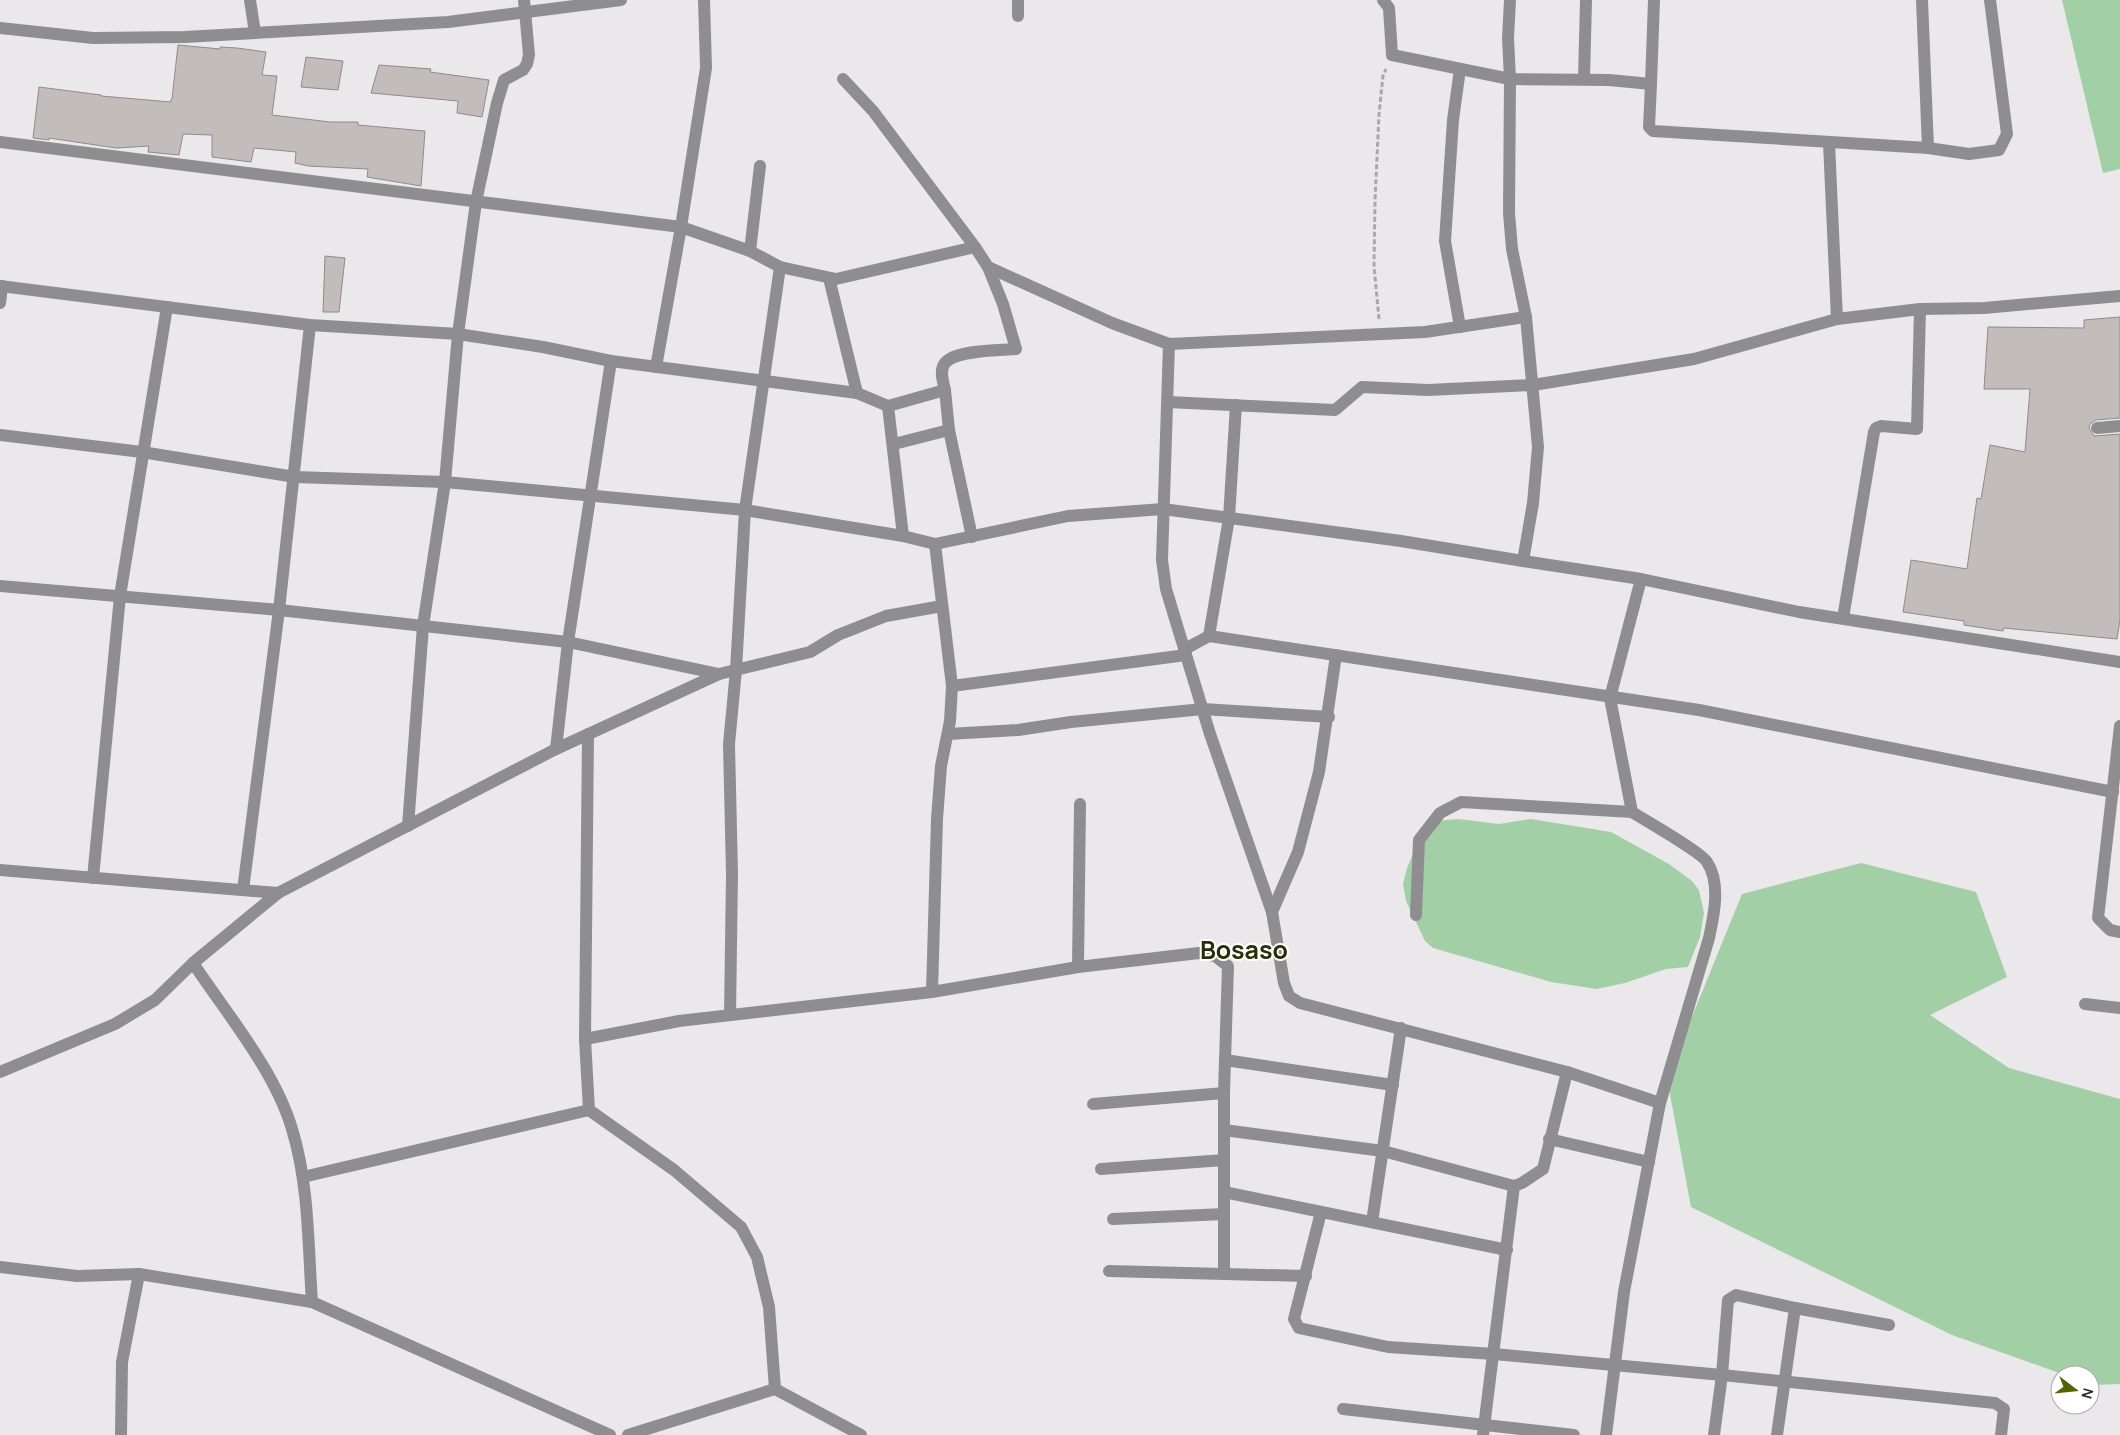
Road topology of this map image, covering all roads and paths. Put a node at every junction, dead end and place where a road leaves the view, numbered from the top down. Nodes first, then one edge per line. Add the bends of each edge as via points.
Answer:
1 (250, 0) edge
2 (524, 0) edge
3 (621, 0) edge
4 (704, 0) edge
5 (1018, 0) edge
6 (1383, 0) edge
7 (1510, 0) edge
8 (1586, 0) edge
9 (1654, 0) edge
10 (1922, 0) edge
11 (1990, 0) edge
12 (526, 13) junction
13 (1018, 16) dead end
14 (0, 28) edge
15 (255, 33) junction
16 (1392, 55) junction
17 (1460, 69) junction
18 (843, 79) dead end
19 (1510, 79) junction
20 (1584, 79) junction
21 (1651, 84) junction
22 (0, 142) edge
23 (1829, 142) junction
24 (1928, 148) junction
25 (760, 166) dead end
26 (476, 202) junction
27 (681, 227) junction
28 (975, 247) junction
29 (750, 251) junction
30 (780, 267) junction
31 (988, 267) junction
32 (830, 278) junction
33 (1, 286) edge
34 (2120, 296) edge
35 (0, 303) edge
36 (166, 307) junction
37 (1920, 309) junction
38 (1526, 317) junction
39 (1837, 319) junction
40 (310, 325) junction
41 (1460, 327) junction
42 (458, 334) junction
43 (1380, 335) junction
44 (1169, 344) junction
45 (611, 361) junction
46 (656, 368) junction
47 (764, 380) junction
48 (1533, 385) junction
49 (945, 390) junction
50 (857, 393) junction
51 (1168, 402) junction
52 (1236, 405) junction
53 (888, 406) junction
54 (2120, 426) edge
55 (2097, 428) dead end
56 (949, 430) junction
57 (0, 435) edge
58 (894, 444) junction
59 (142, 452) junction
60 (295, 477) junction
61 (445, 482) junction
62 (590, 495) junction
63 (1163, 509) junction
64 (745, 510) junction
65 (1228, 518) junction
66 (903, 536) junction
67 (972, 537) junction
68 (935, 544) junction
69 (1524, 561) junction
70 (1641, 579) junction
71 (0, 586) edge
72 (120, 596) junction
73 (942, 606) junction
74 (279, 610) junction
75 (1843, 618) junction
76 (423, 626) junction
77 (1209, 636) junction
78 (568, 642) junction
79 (1186, 652) junction
80 (1336, 655) junction
81 (2120, 662) edge
82 (736, 670) junction
83 (719, 674) junction
84 (952, 686) junction
85 (1610, 698) junction
86 (1203, 708) junction
87 (1328, 717) junction
88 (2120, 726) edge
89 (588, 734) junction
90 (948, 734) junction
91 (556, 749) junction
92 (2113, 792) junction
93 (1080, 804) dead end
94 (1632, 812) junction
95 (408, 826) junction
96 (0, 870) edge
97 (93, 878) junction
98 (243, 890) junction
99 (278, 893) junction
100 (1272, 912) junction
101 (1416, 915) dead end
102 (2120, 932) edge
103 (193, 963) junction
104 (1078, 967) junction
105 (932, 992) junction
106 (2085, 1004) dead end
107 (2120, 1008) edge
108 (730, 1014) junction
109 (1401, 1028) junction
110 (585, 1039) junction
111 (1225, 1060) junction
112 (0, 1072) edge
113 (1567, 1072) junction
114 (1393, 1085) junction
115 (1224, 1093) junction
116 (1660, 1103) junction
117 (1093, 1104) dead end
118 (589, 1110) junction
119 (1224, 1130) junction
120 (1549, 1138) junction
121 (1383, 1151) junction
122 (1224, 1160) junction
123 (1648, 1162) junction
124 (1101, 1169) dead end
125 (303, 1177) junction
126 (1514, 1186) junction
127 (1224, 1192) junction
128 (1321, 1212) junction
129 (1224, 1214) junction
130 (1114, 1219) dead end
131 (1372, 1222) junction
132 (1507, 1250) junction
133 (0, 1267) edge
134 (1109, 1271) dead end
135 (139, 1274) junction
136 (1224, 1274) junction
137 (1306, 1276) junction
138 (312, 1302) junction
139 (1795, 1308) junction
140 (1889, 1325) dead end
141 (1494, 1354) junction
142 (1616, 1365) junction
143 (1722, 1375) junction
144 (1785, 1382) junction
145 (775, 1390) junction
146 (1344, 1409) dead end
147 (1483, 1430) edge
148 (121, 1435) edge
149 (610, 1435) edge
150 (628, 1435) edge
151 (861, 1435) edge
152 (1574, 1435) edge
153 (1606, 1435) edge
154 (1714, 1435) edge
155 (1777, 1435) edge
156 (2001, 1435) edge

1 - 15 street
2 - 12 street
3 - 12 street
4 - 27 street via 706,68
5 - 13 street
6 - 16 street via 1389,8
7 - 19 street
8 - 20 street
9 - 21 street
10 - 24 street
11 - 24 street via 2007,127 2004,142 1998,150 1982,153
12 - 15 street via 448,22
12 - 26 street via 527,64 523,70 504,80 501,88
14 - 15 street via 93,38
16 - 17 street
16 - 43 path via 1383,76 1375,201 1374,266
17 - 19 street
17 - 41 street via 1445,241
18 - 28 street via 873,112
19 - 20 street
19 - 38 street via 1509,213 1512,249
20 - 21 street
21 - 23 street via 1648,116 1649,127 1653,131
22 - 26 street
23 - 24 street
23 - 39 street
25 - 29 street
26 - 27 street
26 - 42 street
27 - 29 street
27 - 46 street
28 - 31 street
28 - 32 street
29 - 30 street
30 - 32 street
30 - 47 street
31 - 44 street via 1112,323
31 - 49 street via 1016,349 966,354 946,362 942,369
32 - 50 street
33 - 35 street
33 - 36 street
34 - 37 street via 1984,308
36 - 40 street
36 - 59 street
37 - 39 street
37 - 75 street via 1917,429 1881,426 1874,432
38 - 41 street
38 - 48 street
39 - 48 street via 1694,359
40 - 42 street
40 - 60 street
41 - 43 street
42 - 45 street
42 - 61 street
43 - 44 street
44 - 51 street
45 - 46 street
45 - 62 street
46 - 47 street
47 - 50 street
47 - 64 street
48 - 52 street via 1428,390 1362,387 1335,410
48 - 69 street via 1538,447
49 - 53 street
49 - 56 street
50 - 53 street
51 - 52 street
51 - 63 street
52 - 65 street
53 - 58 street
54 - 55 street
56 - 58 street
56 - 67 street
57 - 59 street
58 - 66 street
59 - 60 street
59 - 72 street
60 - 61 street
60 - 74 street
61 - 62 street
61 - 76 street
62 - 64 street
62 - 78 street
63 - 65 street
63 - 67 street via 1068,516
63 - 79 street via 1162,565 1166,589
64 - 66 street
64 - 82 street
65 - 69 street
65 - 77 street
66 - 68 street
67 - 68 street
68 - 73 street
69 - 70 street
70 - 75 street via 1752,603
70 - 85 street
71 - 72 street
72 - 74 street
72 - 97 street
73 - 82 street via 886,616 838,635 810,652
73 - 84 street
74 - 76 street
74 - 98 street
75 - 81 street
76 - 78 street
76 - 95 street
77 - 79 street
77 - 80 street
78 - 83 street
78 - 91 street
79 - 84 street
79 - 86 street
80 - 85 street
80 - 87 street
82 - 83 street
82 - 108 street via 729,744 732,874
83 - 89 street
84 - 90 street
85 - 92 street via 1794,727
85 - 94 street
86 - 87 street
86 - 90 street via 1018,730
86 - 100 street
87 - 100 street via 1320,772 1298,852
88 - 92 street
89 - 91 street
89 - 110 street
90 - 105 street via 941,766 937,819
91 - 95 street
92 - 102 street via 2098,918 2110,930
93 - 104 street
94 - 101 street via 1461,802 1440,813 1419,840
94 - 116 street via 1707,861 1714,881 1714,913 1709,938
95 - 99 street
96 - 97 street
97 - 98 street
98 - 99 street
99 - 103 street
100 - 109 street via 1289,996 1300,1003
103 - 112 street via 155,1000 115,1024
103 - 125 street via 277,1091 292,1129
104 - 105 street
104 - 111 street via 1199,953 1215,956 1228,966
105 - 108 street
106 - 107 street
108 - 110 street
109 - 113 street
109 - 114 street
110 - 118 street
111 - 114 street
111 - 115 street
113 - 116 street
113 - 120 street
114 - 121 street
115 - 117 street
115 - 119 street
116 - 123 street
118 - 125 street
118 - 145 street via 674,1170 741,1227 758,1257 769,1307
119 - 121 street
119 - 122 street
120 - 123 street
120 - 126 street via 1543,1169
121 - 126 street
121 - 131 street
122 - 124 street
122 - 127 street
123 - 142 street via 1624,1292
125 - 138 street
126 - 132 street
127 - 128 street
127 - 129 street
128 - 131 street
128 - 137 street
129 - 130 street
129 - 136 street
131 - 132 street
132 - 141 street
133 - 135 street via 77,1276
134 - 136 street
135 - 138 street
135 - 148 street via 122,1362
136 - 137 street
137 - 141 street via 1294,1319 1299,1328 1388,1347
138 - 149 street
139 - 140 street
139 - 143 street via 1736,1295 1728,1300
139 - 144 street
141 - 142 street
141 - 147 street
142 - 143 street
142 - 153 street
143 - 144 street
143 - 154 street
144 - 155 street
144 - 156 street via 1995,1403 2004,1409
145 - 150 street
145 - 151 street
146 - 147 street
147 - 152 street

